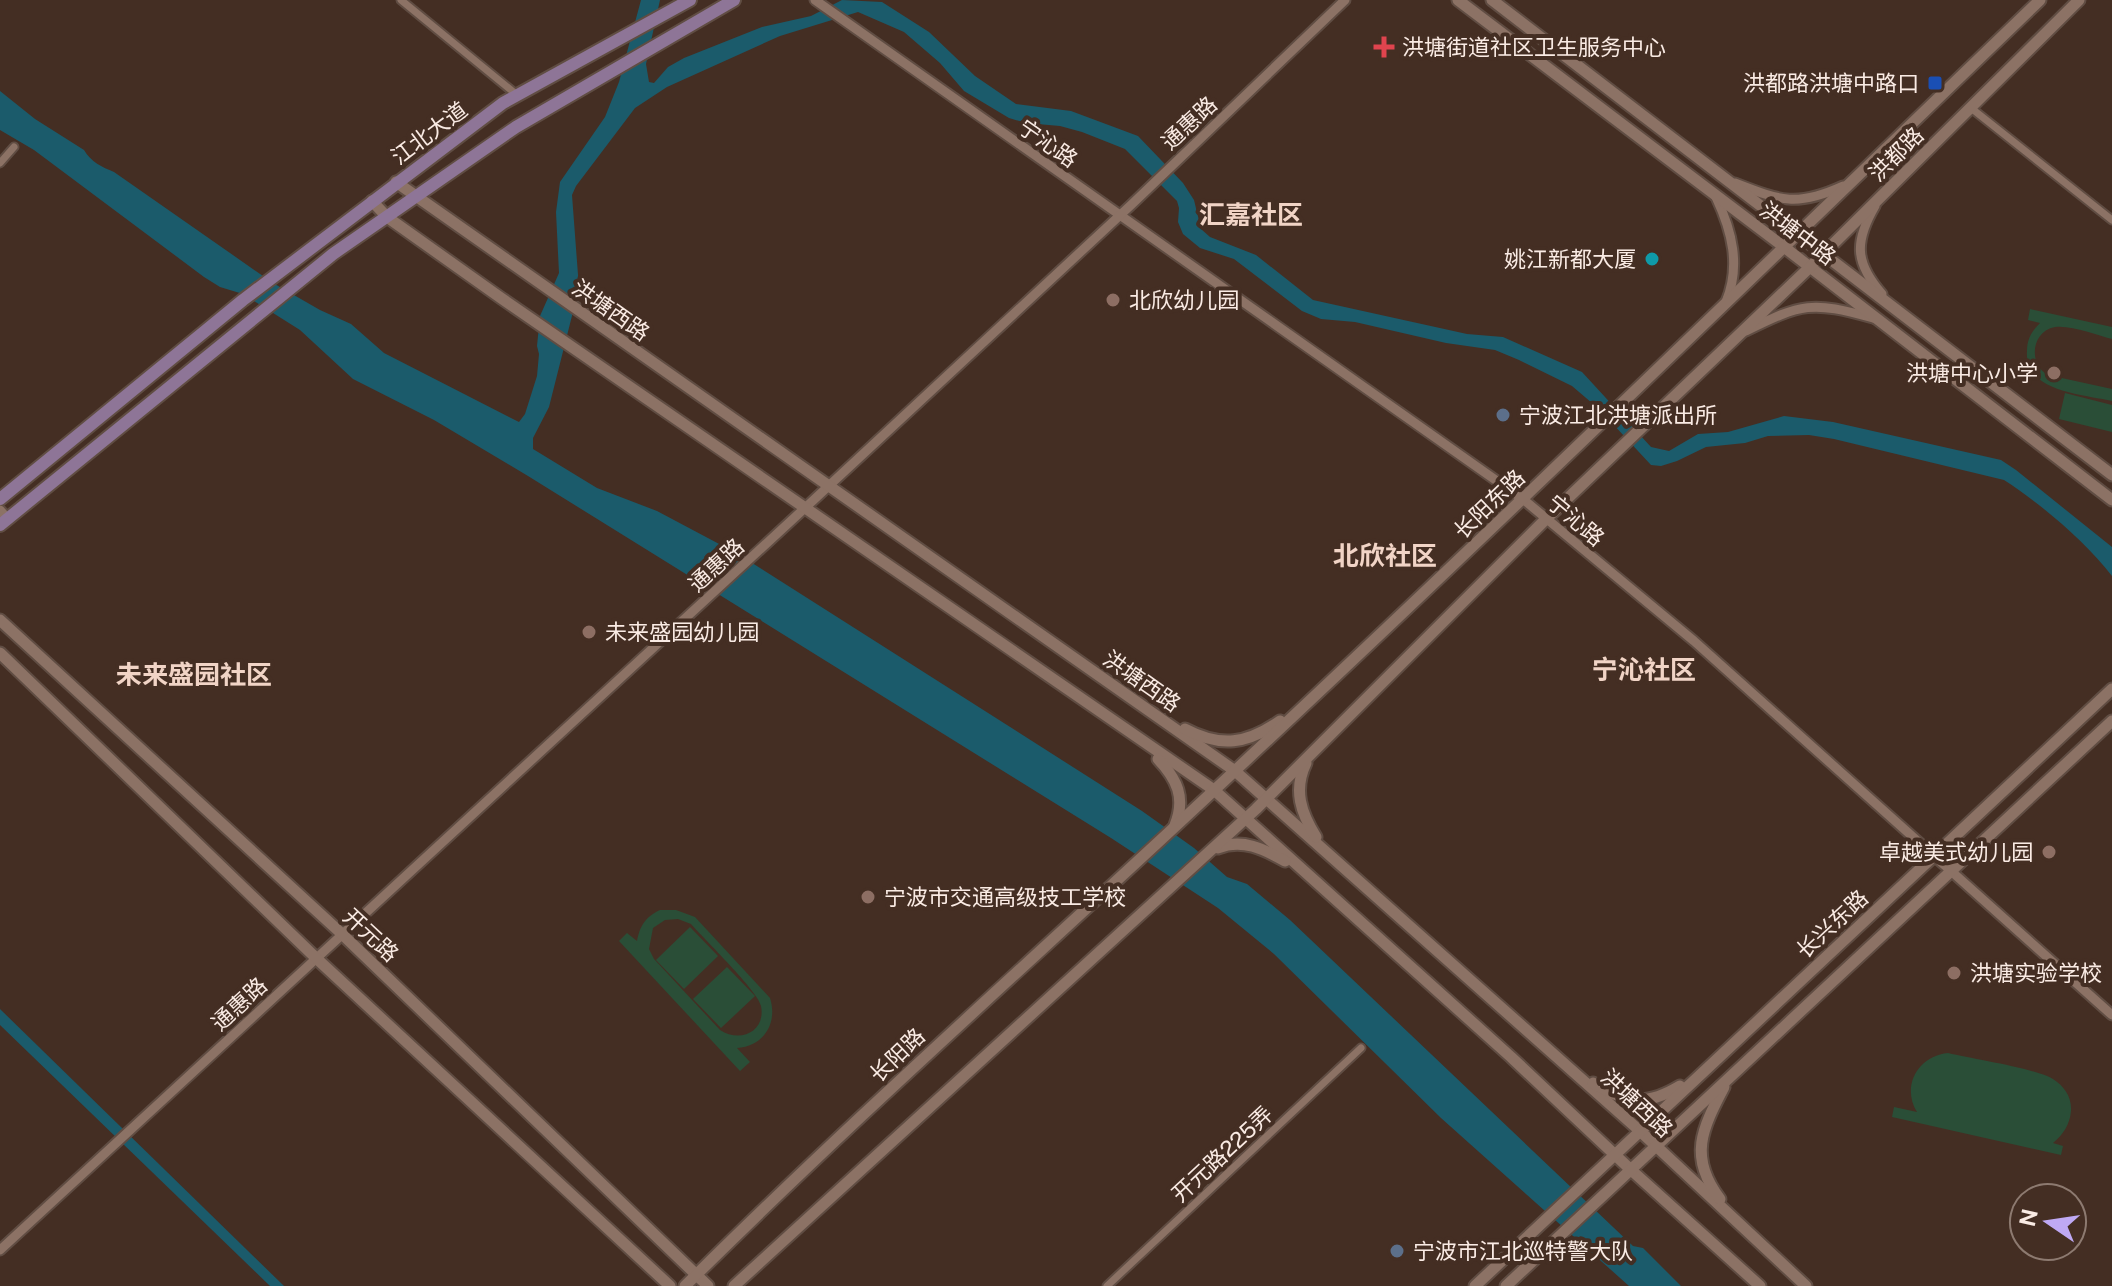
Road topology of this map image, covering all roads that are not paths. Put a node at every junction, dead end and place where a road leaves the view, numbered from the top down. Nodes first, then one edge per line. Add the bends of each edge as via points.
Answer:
1 (401, 0) edge
2 (690, 0) edge
3 (734, 0) edge
4 (815, 0) edge
5 (1345, 0) edge
6 (1458, 0) edge
7 (1492, 0) edge
8 (2040, 0) edge
9 (2079, 0) edge
10 (517, 95) junction
11 (1971, 108) junction
12 (14, 147) dead end
13 (0, 163) edge
14 (1729, 180) junction
15 (396, 182) junction
16 (1849, 184) junction
17 (1714, 194) junction
18 (416, 197) junction
19 (1879, 200) junction
20 (372, 201) junction
21 (1119, 216) junction
22 (387, 217) junction
23 (2112, 220) edge
24 (1798, 233) junction
25 (1784, 247) junction
26 (1825, 253) junction
27 (1810, 267) junction
28 (1725, 303) junction
29 (1889, 303) junction
30 (1878, 320) junction
31 (1740, 335) junction
32 (2112, 475) edge
33 (828, 486) junction
34 (0, 499) edge
35 (1524, 500) junction
36 (2112, 500) edge
37 (806, 507) junction
38 (3, 518) edge
39 (1546, 519) junction
40 (0, 620) edge
41 (0, 653) edge
42 (2112, 689) edge
43 (1316, 695) junction
44 (1156, 715) junction
45 (2112, 721) edge
46 (1137, 739) junction
47 (1309, 757) junction
48 (1235, 771) junction
49 (1214, 790) junction
50 (1267, 798) junction
51 (1245, 819) junction
52 (1173, 828) junction
53 (1325, 851) junction
54 (1208, 853) junction
55 (1935, 856) junction
56 (1306, 873) junction
57 (1951, 874) junction
58 (342, 934) junction
59 (316, 958) junction
60 (2112, 1015) edge
61 (1361, 1048) dead end
62 (1571, 1070) junction
63 (1700, 1074) junction
64 (1729, 1078) junction
65 (1640, 1131) junction
66 (1655, 1146) junction
67 (1614, 1154) junction
68 (1630, 1169) junction
69 (1737, 1222) junction
70 (0, 1250) edge
71 (698, 1274) junction
72 (670, 1286) edge
73 (685, 1286) edge
74 (708, 1286) edge
75 (734, 1286) edge
76 (1107, 1286) edge
77 (1475, 1286) edge
78 (1506, 1286) edge
79 (1760, 1286) edge
80 (1806, 1286) edge

1 - 10 street
2 - 10 main road, 江北大道
3 - 18 main road, 江北大道 via 516,127
4 - 21 street, 宁沁路
5 - 21 street, 通惠路
6 - 17 main road, 洪塘中路
7 - 14 main road, 洪塘中路
8 - 16 main road, 洪都路
9 - 11 main road, 洪都路
10 - 15 main road, 江北大道
11 - 19 main road, 洪都路
11 - 23 street
12 - 13 street
14 - 16 street via 1768,195 1802,200
14 - 24 main road, 洪塘中路
15 - 18 main road, 洪塘西路
15 - 20 main road, 江北大道
16 - 24 main road, 洪都路
17 - 25 main road, 洪塘中路
17 - 28 street via 1734,256
18 - 22 main road, 江北大道
18 - 33 main road, 洪塘西路
19 - 26 main road, 洪都路
19 - 29 street via 1863,229 1860,253 1869,280
20 - 22 main road
20 - 34 main road, 江北大道
21 - 33 street, 通惠路
21 - 35 street, 宁沁路
22 - 37 main road
22 - 38 main road, 江北大道 via 333,254
24 - 25 main road, 洪都路
24 - 26 main road, 洪塘中路
25 - 27 main road, 洪塘中路
25 - 28 main road, 洪都路
26 - 27 main road, 洪都路
26 - 29 main road, 洪塘中路
27 - 30 main road, 洪塘中路
27 - 31 main road, 洪都路
28 - 35 main road, 长阳东路
29 - 32 main road, 洪塘中路
30 - 31 street via 1806,307 1786,311
30 - 36 main road, 洪塘中路
31 - 39 main road
33 - 37 street, 通惠路
33 - 44 main road, 洪塘西路
35 - 39 street, 宁沁路
35 - 43 main road, 长阳东路
37 - 46 main road
37 - 58 street, 通惠路
39 - 47 main road
39 - 55 street, 宁沁路 via 1694,641
40 - 58 main road, 开元路
41 - 59 main road
42 - 55 main road, 长兴东路
43 - 44 main road via 1240,741 1206,738
43 - 48 main road, 长阳东路
44 - 48 main road, 洪塘西路
45 - 57 main road, 长兴东路
46 - 49 main road
46 - 52 main road via 1176,781 1181,802
47 - 50 main road
47 - 53 main road via 1299,779 1302,810
48 - 49 main road, 长阳东路
48 - 50 main road, 洪塘西路
49 - 51 main road
49 - 52 main road, 长阳东路
50 - 51 main road
50 - 53 main road, 洪塘西路
51 - 54 main road
51 - 56 main road
52 - 71 main road, 长阳路
53 - 62 main road, 洪塘西路
54 - 56 main road via 1228,844 1250,845
54 - 75 main road
55 - 57 street, 宁沁路
55 - 63 main road, 长兴东路
56 - 67 main road
57 - 60 street, 宁沁路
57 - 64 main road, 长兴东路
58 - 59 street, 通惠路
58 - 71 main road, 开元路
59 - 70 street, 通惠路
59 - 72 main road
61 - 76 street, 开元路225弄
62 - 63 main road via 1630,1101 1665,1095
62 - 65 main road, 洪塘西路
63 - 65 main road, 长兴东路
64 - 66 main road, 长兴东路
64 - 69 main road via 1701,1135 1700,1151 1710,1186
65 - 66 main road, 洪塘西路
65 - 67 main road, 长兴东路
66 - 68 main road, 长兴东路
66 - 69 main road, 洪塘西路
67 - 68 main road
67 - 77 main road, 长兴东路
68 - 78 main road, 长兴东路
68 - 79 main road
69 - 80 main road, 洪塘西路
71 - 73 main road, 长阳路
71 - 74 main road, 开元路

